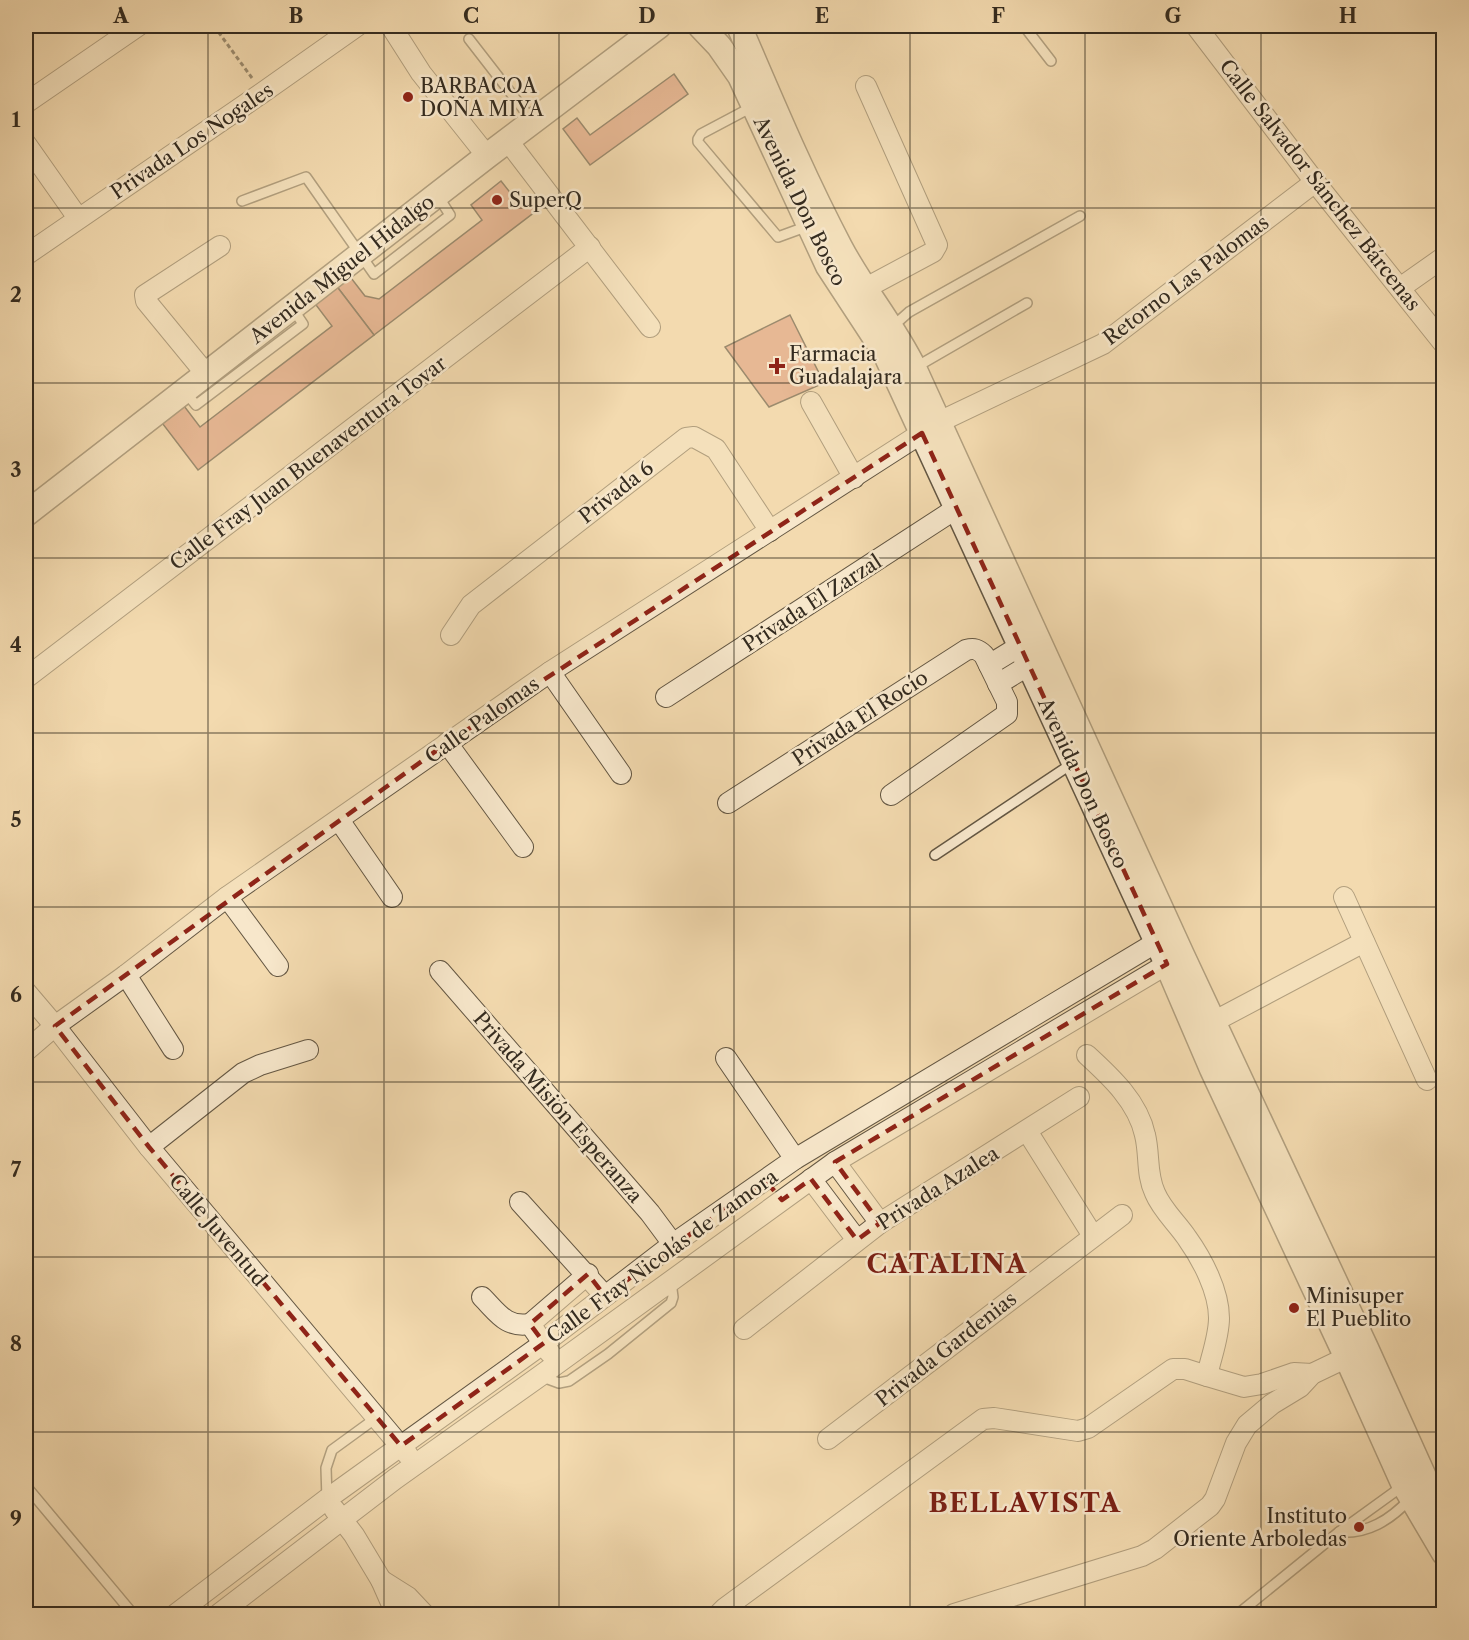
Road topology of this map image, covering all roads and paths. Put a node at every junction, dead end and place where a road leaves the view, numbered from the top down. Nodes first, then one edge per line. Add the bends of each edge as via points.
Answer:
1 (138, 26) edge
2 (214, 26) edge
3 (357, 26) edge
4 (391, 26) edge
5 (659, 26) edge
6 (700, 26) edge
7 (739, 26) edge
8 (1024, 26) edge
9 (1196, 26) edge
10 (469, 39) dead end
11 (1051, 61) dead end
12 (866, 86) dead end
13 (262, 93) junction
14 (26, 103) edge
15 (754, 105) junction
16 (533, 121) junction
17 (508, 141) junction
18 (26, 144) edge
19 (487, 156) junction
20 (1315, 182) junction
21 (242, 201) dead end
22 (1080, 216) dead end
23 (78, 218) junction
24 (808, 225) junction
25 (220, 246) dead end
26 (590, 247) junction
27 (361, 254) junction
28 (26, 255) edge
29 (1443, 257) edge
30 (1400, 288) junction
31 (864, 289) junction
32 (1028, 303) dead end
33 (292, 308) junction
34 (650, 327) dead end
35 (892, 327) junction
36 (1443, 344) edge
37 (914, 368) junction
38 (207, 374) junction
39 (184, 391) junction
40 (811, 402) dead end
41 (930, 427) junction
42 (854, 478) junction
43 (957, 508) junction
44 (26, 514) edge
45 (770, 531) junction
46 (452, 636) dead end
47 (1024, 656) junction
48 (989, 665) junction
49 (550, 672) junction
50 (26, 678) edge
51 (998, 684) junction
52 (666, 697) dead end
53 (447, 743) junction
54 (1073, 764) junction
55 (621, 774) dead end
56 (891, 795) dead end
57 (728, 803) dead end
58 (339, 820) junction
59 (523, 847) dead end
60 (935, 855) dead end
61 (228, 897) junction
62 (392, 897) dead end
63 (1344, 897) dead end
64 (1364, 942) junction
65 (1169, 949) junction
66 (278, 966) dead end
67 (440, 971) dead end
68 (126, 975) junction
69 (26, 992) edge
70 (1213, 1022) junction
71 (55, 1026) junction
72 (173, 1049) dead end
73 (308, 1050) dead end
74 (26, 1051) edge
75 (1087, 1055) dead end
76 (726, 1058) dead end
77 (1427, 1080) dead end
78 (1079, 1097) dead end
79 (1027, 1131) junction
80 (149, 1148) junction
81 (795, 1158) junction
82 (835, 1162) junction
83 (811, 1179) junction
84 (765, 1180) junction
85 (782, 1200) junction
86 (520, 1202) dead end
87 (1122, 1215) dead end
88 (880, 1223) junction
89 (1093, 1236) junction
90 (856, 1240) junction
91 (674, 1244) junction
92 (588, 1274) junction
93 (670, 1281) junction
94 (605, 1296) junction
95 (482, 1297) dead end
96 (530, 1324) junction
97 (744, 1329) dead end
98 (544, 1343) junction
99 (1357, 1353) junction
100 (558, 1364) junction
101 (1312, 1374) junction
102 (540, 1376) junction
103 (1207, 1376) junction
104 (376, 1418) junction
105 (828, 1439) dead end
106 (401, 1446) junction
107 (416, 1465) junction
108 (26, 1486) edge
109 (1407, 1492) junction
110 (327, 1499) junction
111 (341, 1520) junction
112 (1443, 1521) edge
113 (1339, 1533) junction
114 (1443, 1553) edge
115 (381, 1580) junction
116 (133, 1614) edge
117 (176, 1614) edge
118 (219, 1614) edge
119 (396, 1614) edge
120 (424, 1614) edge
121 (720, 1614) edge
122 (954, 1614) edge
123 (1238, 1614) edge

1 - 14 street
2 - 13 path
3 - 13 street, Privada Los Nogales
4 - 19 street via 421,73
5 - 16 street, Avenida Miguel Hidalgo
6 - 15 street, Avenida Don Bosco via 740,76
7 - 31 street, Avenida Don Bosco via 804,175
8 - 11 lane
9 - 20 street, Calle Salvador Sánchez Bárcenas
10 - 16 lane
12 - 31 street via 937,245 933,252
13 - 23 street, Privada Los Nogales
15 - 24 street, Avenida Don Bosco
15 - 24 lane via 701,134 698,142 778,237
16 - 17 street, Avenida Miguel Hidalgo
17 - 19 street, Avenida Miguel Hidalgo
17 - 26 street
18 - 23 street
19 - 27 street, Avenida Miguel Hidalgo
20 - 30 street, Calle Salvador Sánchez Bárcenas
20 - 41 street, Retorno Las Palomas via 1103,344
21 - 27 lane via 306,177
22 - 35 lane via 909,312
23 - 28 street, Privada Los Nogales
24 - 41 street, Avenida Don Bosco via 828,266
25 - 38 street via 145,295
26 - 34 street
26 - 50 street, Calle Fray Juan Buenaventura Tovar
27 - 33 street, Avenida Miguel Hidalgo
29 - 30 street
30 - 36 street, Calle Salvador Sánchez Bárcenas
31 - 35 street, Avenida Don Bosco
32 - 37 lane
33 - 38 street, Avenida Miguel Hidalgo
33 - 39 lane via 303,324 196,405
35 - 37 street, Avenida Don Bosco
37 - 41 street, Avenida Don Bosco
38 - 39 street, Avenida Miguel Hidalgo
39 - 44 street, Avenida Miguel Hidalgo
40 - 42 street
41 - 42 street, Calle Palomas
41 - 43 street, Avenida Don Bosco
41 - 65 street, Avenida Don Bosco
42 - 45 street, Calle Palomas
43 - 47 street, Avenida Don Bosco
43 - 52 street, Privada El Zarzal
45 - 46 street, Privada 6 via 716,449 694,436 687,438 471,604
45 - 49 street, Calle Palomas
47 - 48 street
47 - 51 street
47 - 54 street, Avenida Don Bosco
48 - 51 street, Privada El Rocío
48 - 57 street, Privada El Rocío via 979,650 966,650
49 - 53 street, Calle Palomas
49 - 55 street
51 - 56 street, Privada El Rocío via 1008,708 1003,718
53 - 58 street, Calle Palomas
53 - 59 street
54 - 60 lane
54 - 65 street, Avenida Don Bosco
58 - 61 street, Calle Palomas
58 - 62 street
61 - 66 street
61 - 68 street, Calle Palomas
63 - 64 street
64 - 70 street
64 - 77 street
65 - 70 street, Avenida Don Bosco
65 - 81 street, Calle Fray Nicolás de Zamora
65 - 82 street, Calle Fray Nicolás de Zamora
65 - 99 street, Avenida Don Bosco via 1212,1069
67 - 91 street, Privada Misión Esperanza
68 - 71 street, Calle Palomas
68 - 72 street
69 - 71 street, Calle Juventud
70 - 99 street, Avenida Don Bosco
71 - 74 street, Calle Palomas
71 - 80 street, Calle Juventud
73 - 80 street via 243,1073
75 - 103 street via 1119,1087 1141,1119 1154,1192 1188,1239 1213,1289 1219,1316
76 - 81 street
78 - 79 street, Privada Azalea
79 - 88 street, Privada Azalea
79 - 89 street
80 - 104 street, Calle Juventud
81 - 84 street, Calle Fray Nicolás de Zamora
82 - 83 street, Calle Fray Nicolás de Zamora
82 - 88 street
83 - 85 street, Calle Fray Nicolás de Zamora
83 - 90 street
84 - 85 street
84 - 91 street, Calle Fray Nicolás de Zamora
85 - 93 street, Calle Fray Nicolás de Zamora
86 - 92 street
87 - 89 street, Privada Gardenias
88 - 90 street, Privada Azalea
89 - 105 street, Privada Gardenias
90 - 97 street, Privada Azalea
91 - 94 street, Calle Fray Nicolás de Zamora
92 - 94 street
92 - 96 street
93 - 100 street, Calle Fray Nicolás de Zamora
93 - 102 lane via 671,1303 608,1354 569,1381 559,1383
94 - 98 street, Calle Fray Nicolás de Zamora
95 - 96 street via 505,1320 518,1326
96 - 98 street
98 - 100 street
98 - 106 street, Calle Fray Nicolás de Zamora
99 - 101 street
99 - 109 street, Avenida Don Bosco
99 - 112 street, Avenida Don Bosco
100 - 102 street, Calle Fray Nicolás de Zamora
101 - 103 street via 1294,1373 1244,1388
101 - 122 street via 1247,1425 1210,1506 1155,1549
102 - 107 street, Calle Fray Nicolás de Zamora
103 - 121 street via 1173,1369 1078,1431 983,1419
104 - 106 street, Calle Juventud
104 - 110 lane via 332,1450 326,1467
106 - 107 street, Calle Juventud
106 - 110 street, Calle Fray Nicolás de Zamora
107 - 111 street, Calle Fray Nicolás de Zamora
108 - 116 lane
109 - 113 lane
109 - 113 lane via 1373,1528
109 - 114 street, Avenida Don Bosco
110 - 111 street
110 - 117 street, Calle Fray Nicolás de Zamora
111 - 115 street
111 - 118 street, Calle Fray Nicolás de Zamora
113 - 123 lane
115 - 119 street
115 - 120 street via 408,1597

